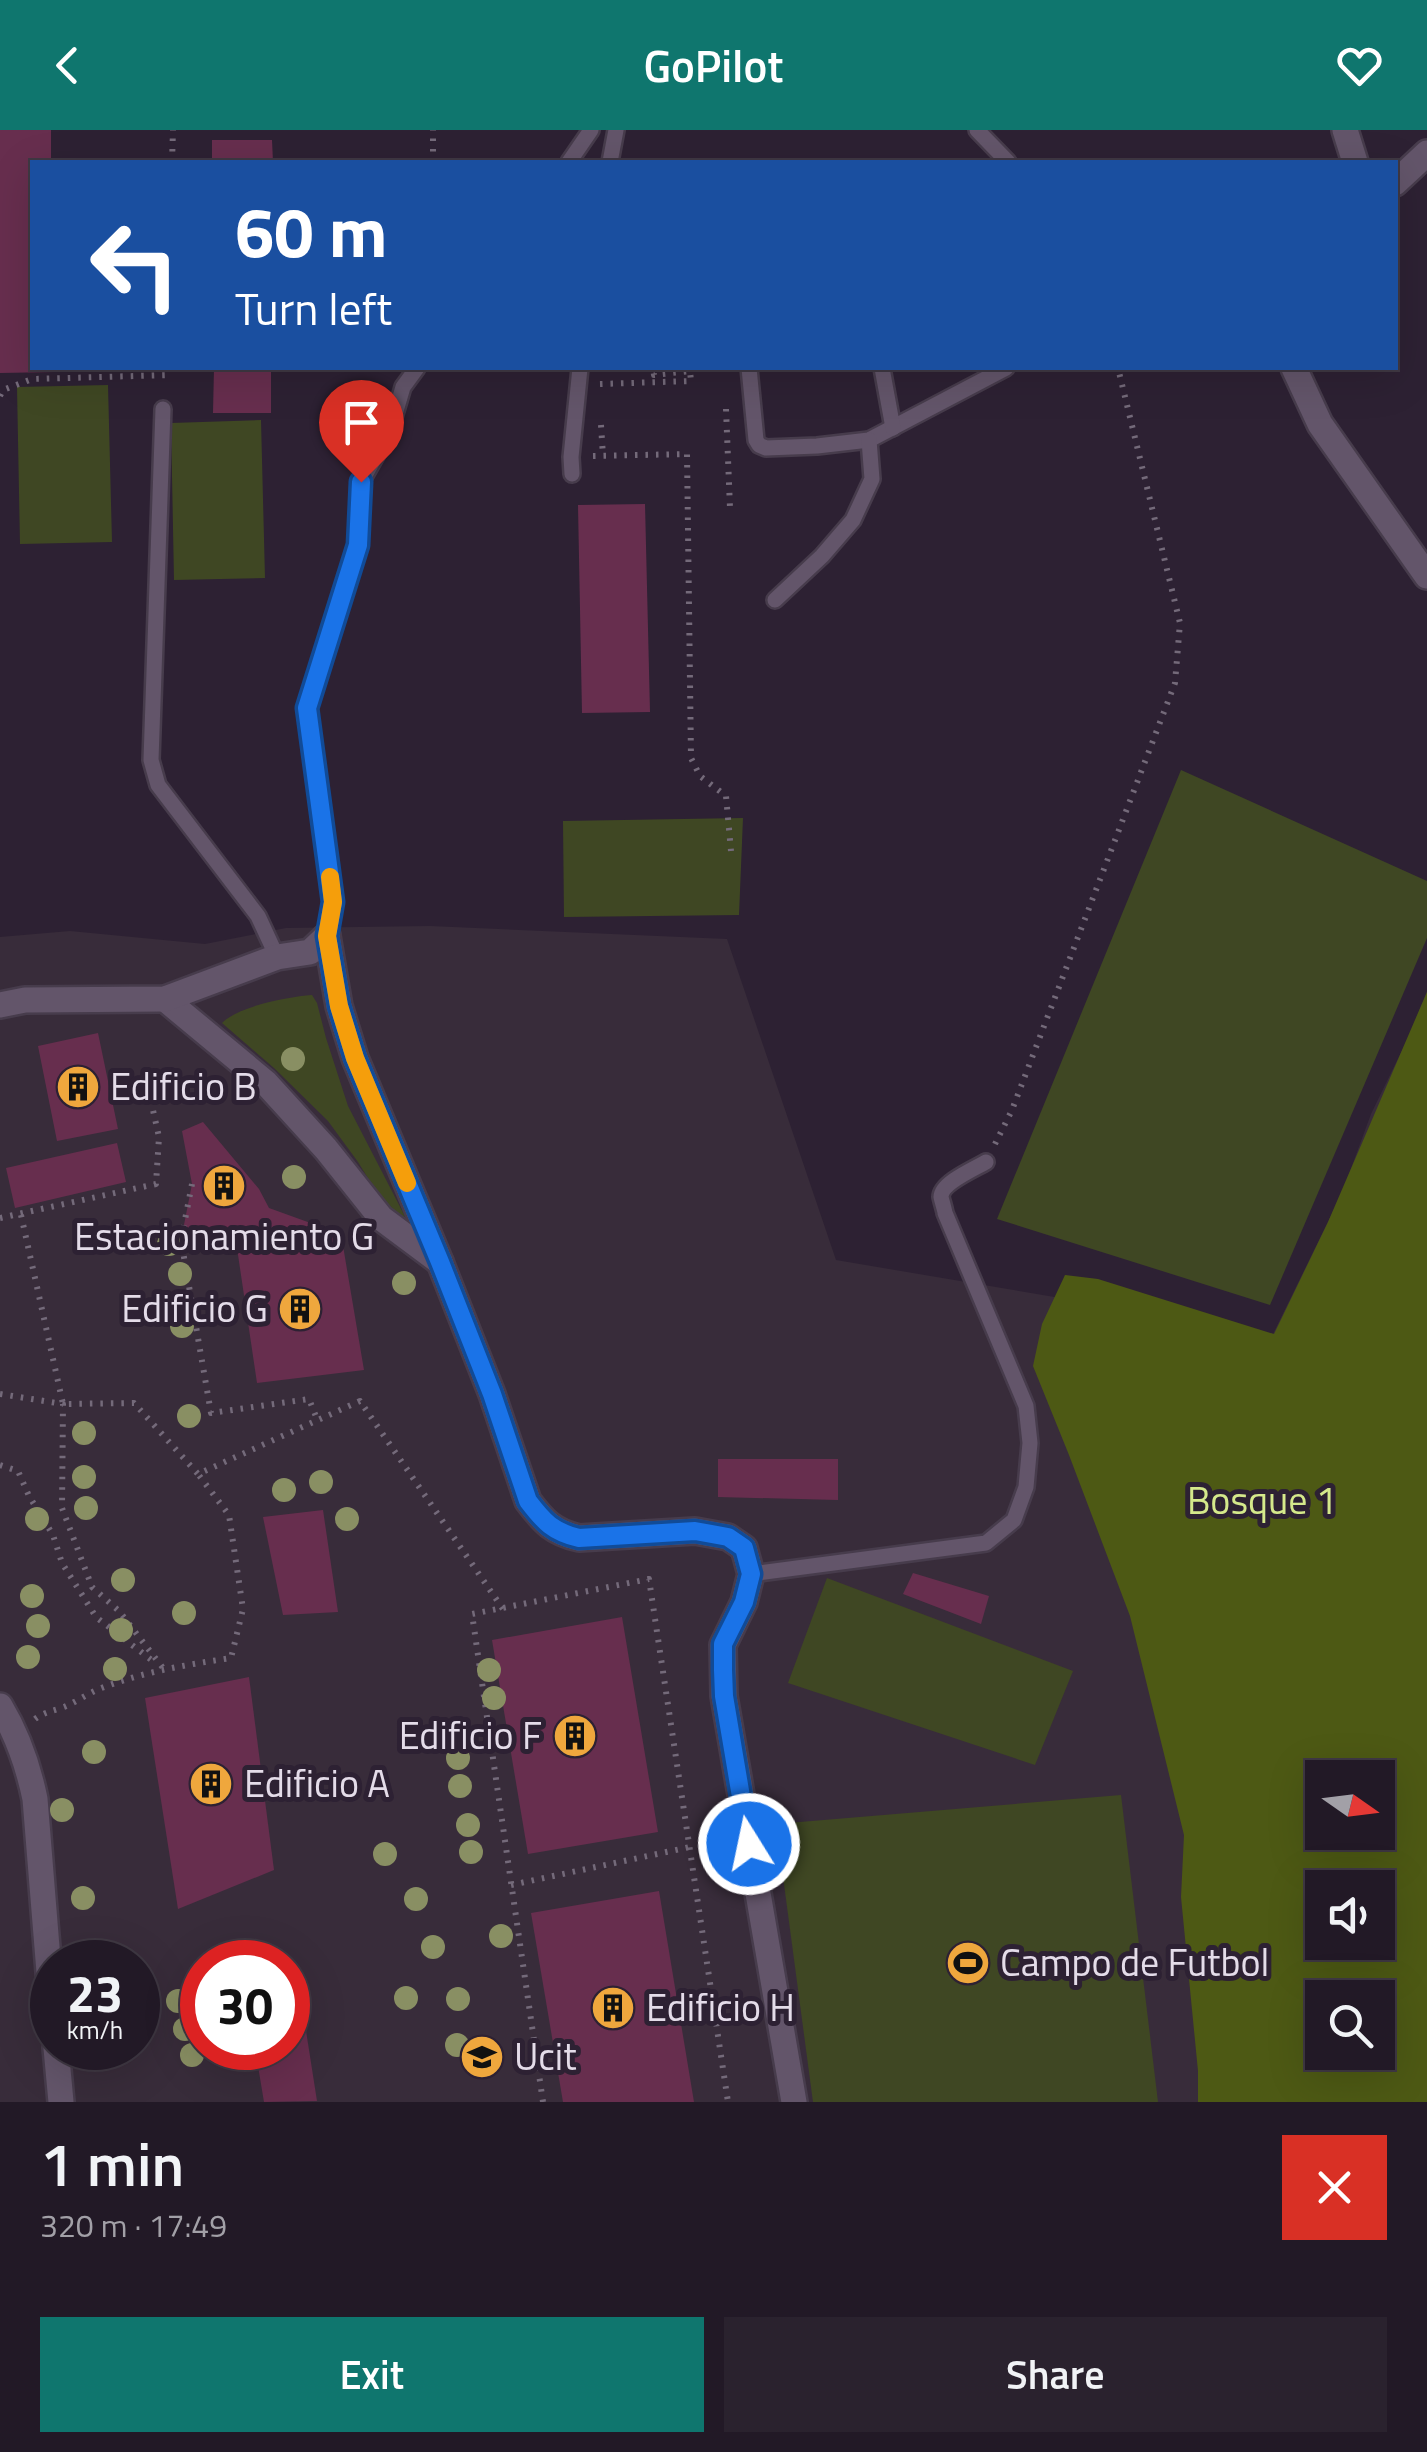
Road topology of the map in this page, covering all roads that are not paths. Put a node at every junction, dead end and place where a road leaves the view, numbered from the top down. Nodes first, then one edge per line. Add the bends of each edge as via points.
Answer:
1 (592, 130) edge
2 (616, 130) edge
3 (978, 130) edge
4 (1344, 130) edge
5 (1427, 153) edge
6 (570, 160) edge
7 (610, 160) edge
8 (1006, 160) edge
9 (1354, 160) edge
10 (1398, 179) edge
11 (416, 370) edge
12 (580, 370) edge
13 (748, 370) edge
14 (882, 370) edge
15 (1002, 370) edge
16 (1295, 370) edge
17 (163, 409) dead end
18 (893, 428) junction
19 (869, 440) junction
20 (572, 465) road end
21 (1427, 576) edge
22 (775, 600) dead end
23 (327, 936) junction
24 (277, 957) junction
25 (166, 998) junction
26 (0, 1005) edge
27 (986, 1162) road end
28 (440, 1262) junction
29 (751, 1574) junction
30 (0, 1706) edge
31 (46, 1940) edge
32 (58, 2070) edge
33 (61, 2102) edge
34 (794, 2102) edge

1 - 6 lane
2 - 7 lane
3 - 8 lane
4 - 9 street
5 - 10 street
11 - 23 lane via 361,482 358,545 307,708 333,902
12 - 20 lane
13 - 19 lane via 759,445
14 - 18 lane
15 - 18 lane
16 - 21 street via 1320,424
17 - 24 lane via 151,760 158,786 258,916
18 - 19 lane
19 - 22 lane via 872,479 853,520
23 - 24 street via 310,952
23 - 28 street via 355,1058
24 - 25 street
25 - 26 street
25 - 28 street via 265,1082 381,1218
27 - 29 lane via 943,1188 941,1197 1026,1406 1026,1487 1014,1520 986,1544
28 - 29 street via 538,1514 560,1534 579,1538 695,1531 728,1537 744,1548
29 - 34 street via 723,1644 724,1696
30 - 31 street via 30,1774
32 - 33 street

